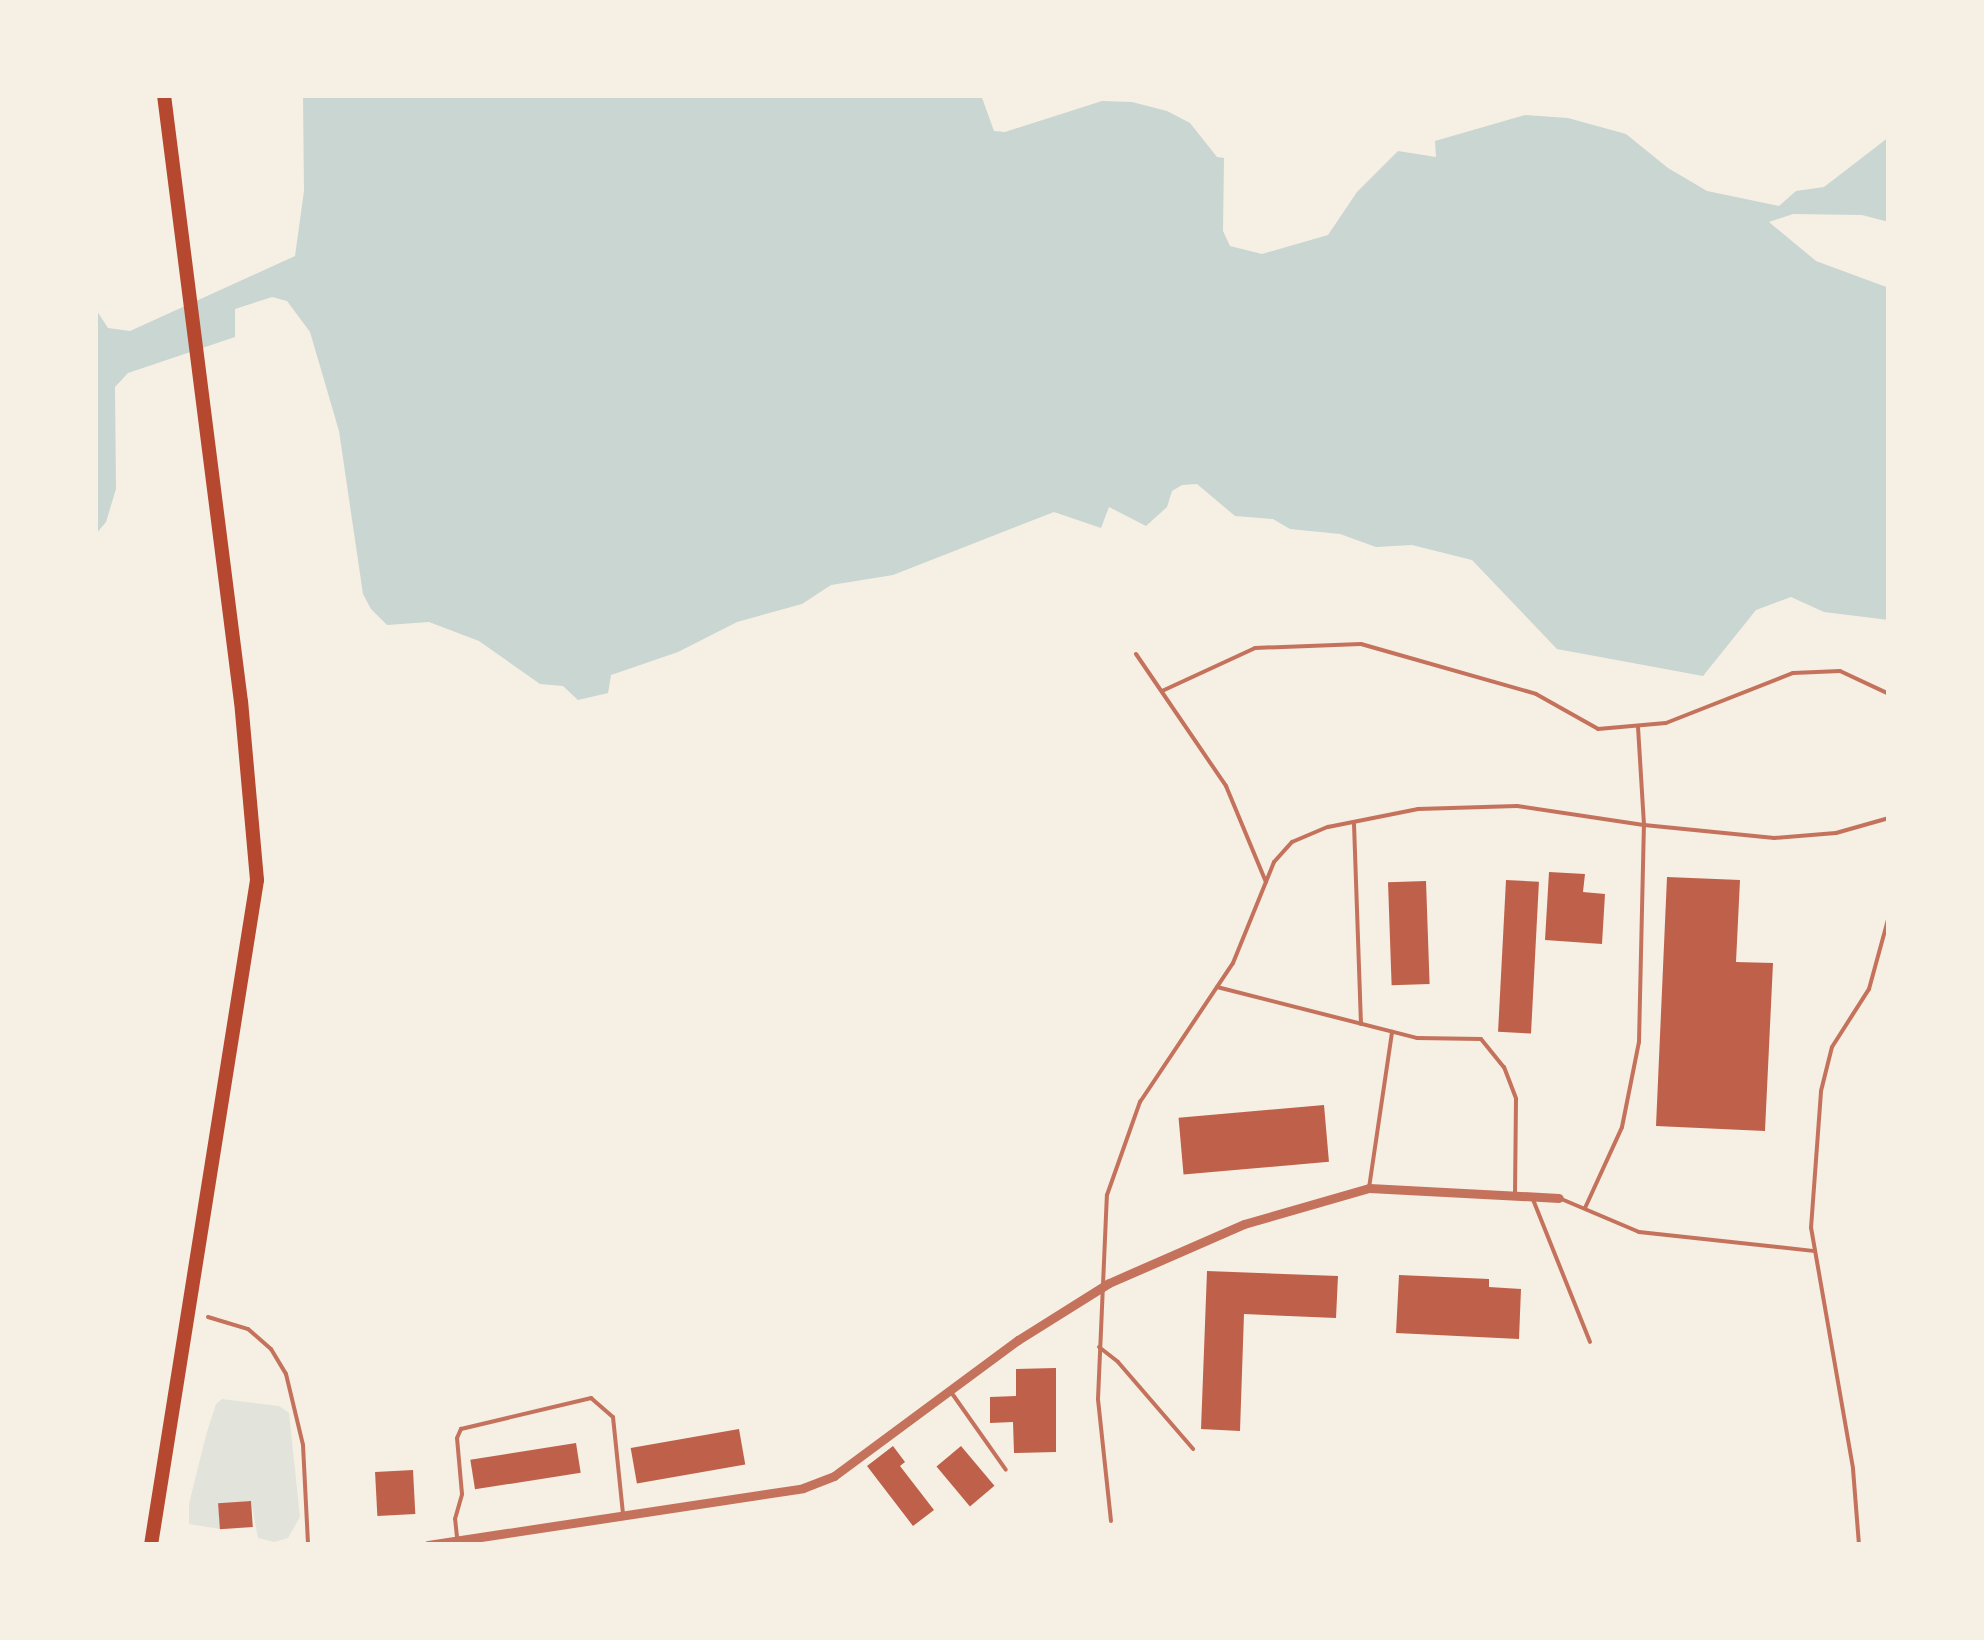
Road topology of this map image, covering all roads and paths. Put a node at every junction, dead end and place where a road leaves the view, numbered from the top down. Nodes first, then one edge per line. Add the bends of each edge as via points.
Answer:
1 (164, 95) edge
2 (1136, 654) dead end
3 (1162, 691) junction
4 (1889, 694) edge
5 (1638, 726) junction
6 (1889, 818) edge
7 (1354, 822) junction
8 (1644, 825) junction
9 (1266, 882) junction
10 (1889, 916) edge
11 (1217, 987) junction
12 (1360, 1024) junction
13 (1392, 1032) junction
14 (1369, 1188) junction
15 (1515, 1196) junction
16 (1532, 1196) junction
17 (1559, 1198) joint
18 (1585, 1208) junction
19 (1815, 1250) junction
20 (1103, 1286) junction
21 (208, 1317) dead end
22 (1590, 1342) dead end
23 (1099, 1347) junction
24 (949, 1390) junction
25 (1193, 1450) dead end
26 (1006, 1470) dead end
27 (623, 1518) junction
28 (1112, 1521) dead end
29 (457, 1540) junction
30 (151, 1545) edge
31 (308, 1545) edge
32 (428, 1545) edge
33 (1859, 1545) edge

1 - 30 main road via 241,702 257,880
2 - 3 lane
3 - 5 lane via 1256,648 1361,644 1536,694 1598,729
3 - 9 lane via 1226,786
4 - 5 lane via 1840,671 1793,673 1666,723
5 - 8 lane
6 - 8 lane via 1836,833 1774,838
7 - 8 lane via 1418,809 1517,806
7 - 9 lane via 1292,842
7 - 12 lane
8 - 18 lane via 1638,1042 1622,1127
9 - 11 lane
10 - 19 lane via 1869,989 1832,1046 1821,1090
11 - 12 lane
11 - 20 lane via 1140,1102 1107,1194
12 - 13 lane
13 - 14 lane
13 - 15 lane via 1481,1039 1492,1048 1516,1099
14 - 15 street
14 - 20 street via 1244,1224
15 - 16 street
16 - 17 street
16 - 22 lane
17 - 18 lane
18 - 19 lane via 1639,1232
19 - 33 lane via 1853,1468
20 - 23 lane
20 - 24 street
21 - 31 lane via 248,1329 286,1374 303,1446
23 - 25 lane
23 - 28 lane
24 - 26 lane
24 - 27 street via 834,1476 802,1488
27 - 29 street
27 - 29 lane via 613,1416 591,1398 461,1429
29 - 32 street

